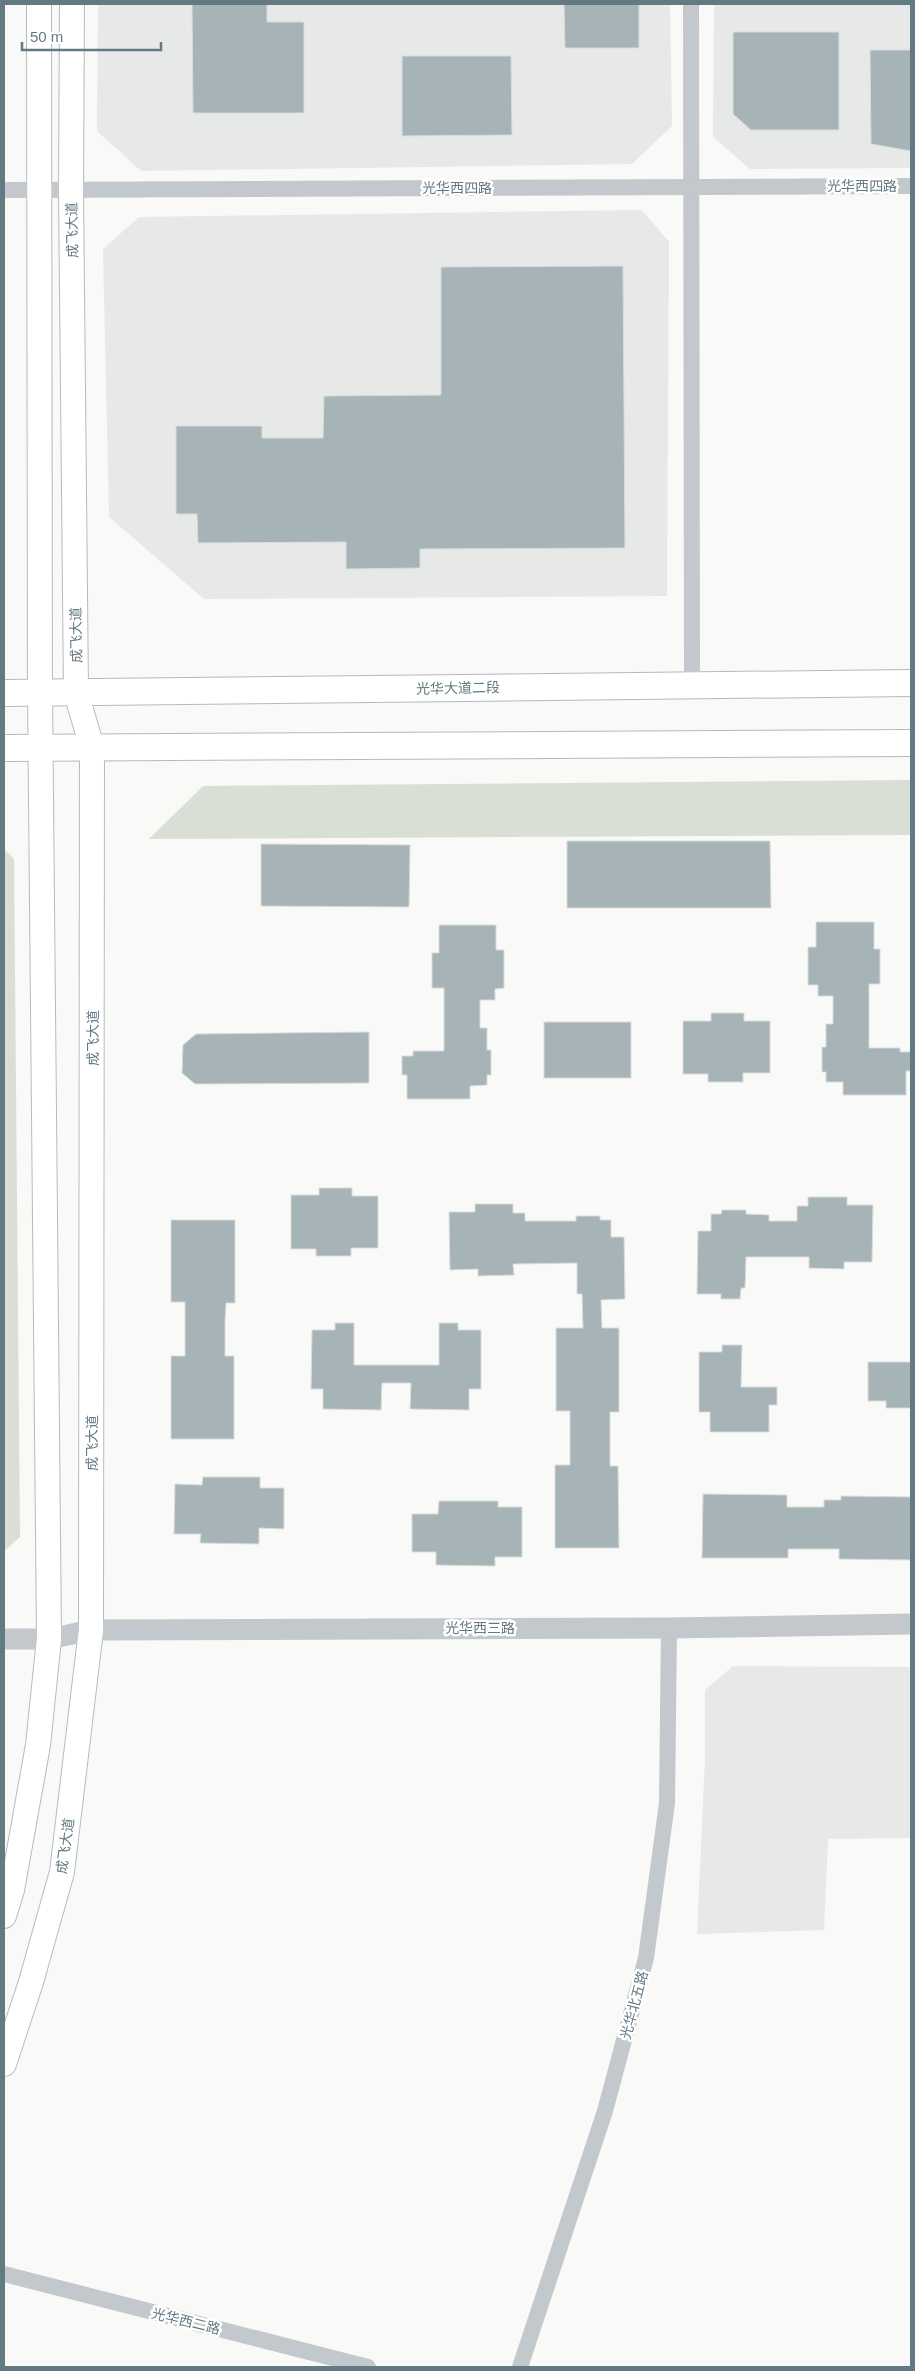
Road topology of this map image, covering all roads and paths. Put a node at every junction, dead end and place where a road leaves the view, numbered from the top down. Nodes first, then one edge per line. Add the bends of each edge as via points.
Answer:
1 (39, 4) edge
2 (72, 4) edge
3 (691, 4) edge
4 (911, 186) edge
5 (691, 187) junction
6 (4, 190) edge
7 (37, 190) junction
8 (71, 190) junction
9 (911, 683) edge
10 (692, 686) junction
11 (4, 693) edge
12 (40, 693) junction
13 (76, 693) junction
14 (911, 742) edge
15 (92, 747) junction
16 (4, 748) edge
17 (40, 748) junction
18 (911, 1624) edge
19 (669, 1628) junction
20 (91, 1630) junction
21 (4, 1639) edge
22 (49, 1639) junction
23 (4, 1916) edge
24 (4, 2064) edge
25 (4, 2274) edge
26 (368, 2367) edge
27 (520, 2367) edge

1 - 7 main road
2 - 8 main road, 成飞大道
3 - 5 street
4 - 5 street, 光华西四路
5 - 8 street, 光华西四路
5 - 10 street
6 - 7 street, 光华西四路
7 - 8 street, 光华西四路
7 - 12 main road
8 - 13 main road, 成飞大道
9 - 10 main road, 光华大道二段
10 - 13 main road, 光华大道二段
11 - 12 main road, 光华大道二段
12 - 13 main road, 光华大道二段
12 - 17 main road
13 - 15 main road, 成飞大道
14 - 15 main road
15 - 17 main road
15 - 20 main road, 成飞大道
16 - 17 main road
17 - 22 main road
18 - 19 street, 光华西三路
19 - 20 street, 光华西三路
19 - 27 street, 光华北五路 via 667,1803 646,1958 605,2111
20 - 22 street, 光华西三路
20 - 24 main road, 成飞大道 via 62,1872
21 - 22 street, 光华西三路
22 - 23 main road via 38,1745 12,1890
25 - 26 street, 光华西二路

